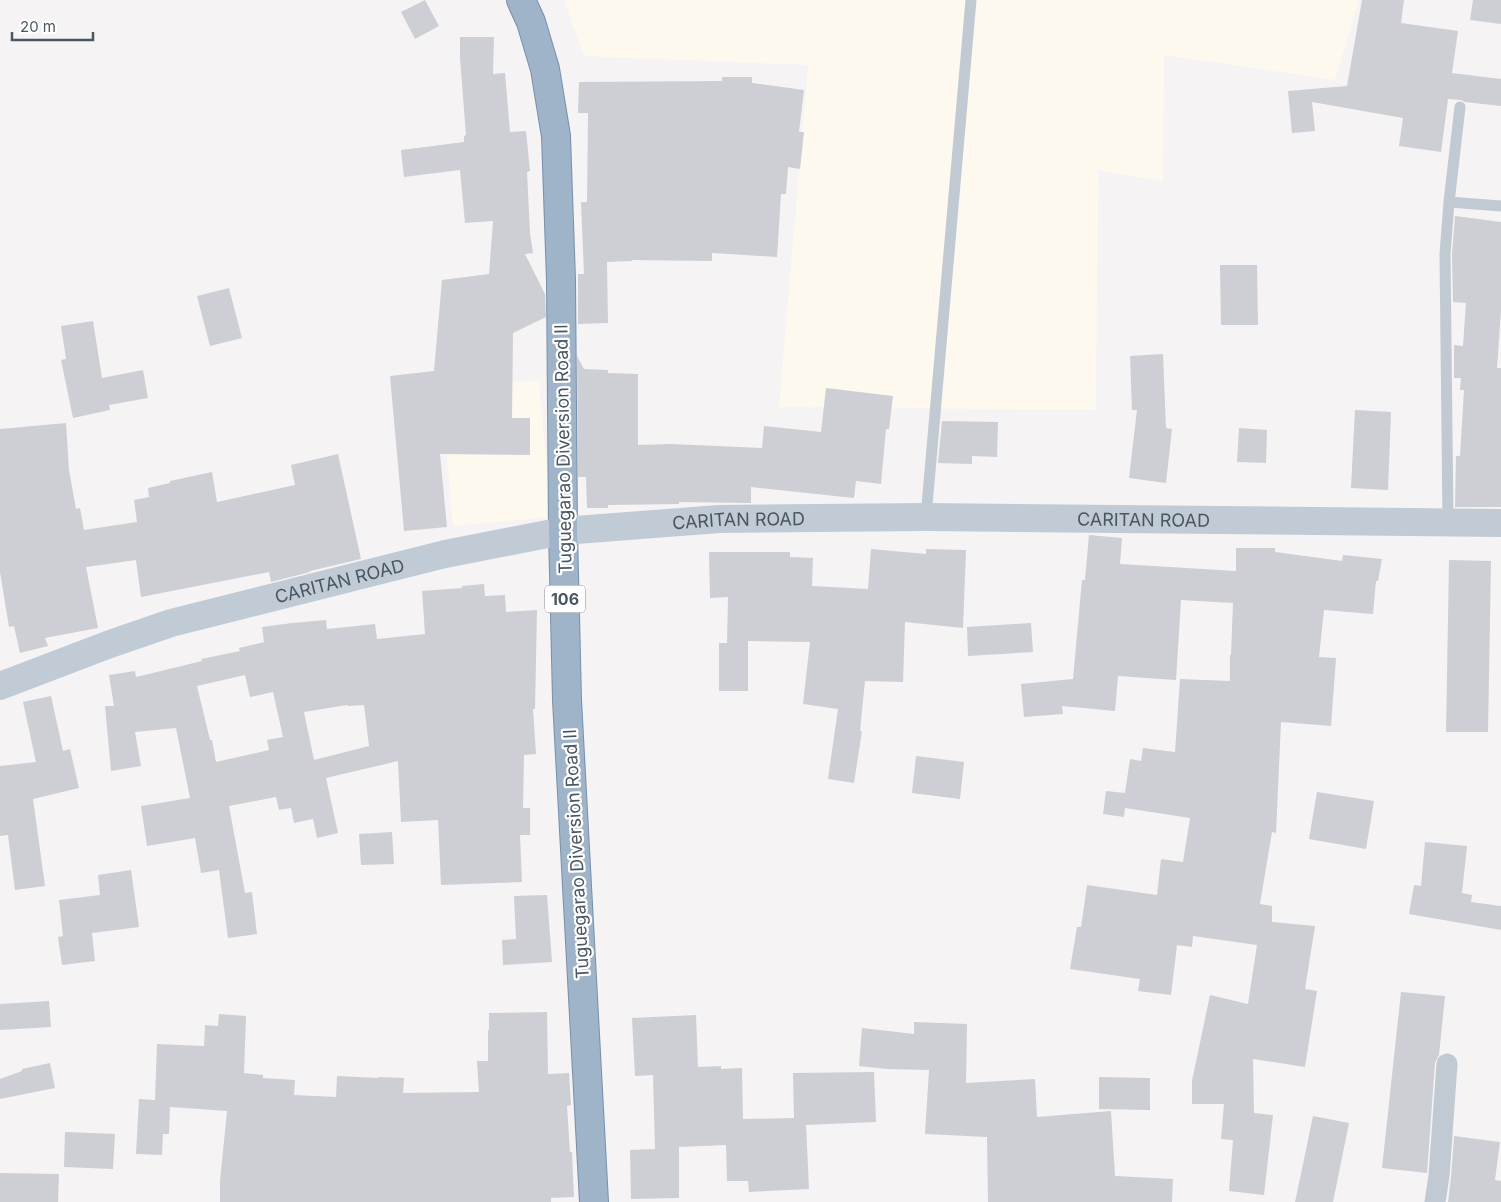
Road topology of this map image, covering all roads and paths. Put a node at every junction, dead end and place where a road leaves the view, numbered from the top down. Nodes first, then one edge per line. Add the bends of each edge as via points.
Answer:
1 (522, 0) edge
2 (972, 0) edge
3 (1460, 107) dead end
4 (1449, 202) junction
5 (1501, 206) edge
6 (926, 517) junction
7 (1448, 522) junction
8 (1501, 523) edge
9 (563, 532) junction
10 (0, 686) edge
11 (1447, 1064) dead end
12 (594, 1202) edge
13 (1435, 1202) edge

1 - 9 highway, Tuguegarao Diversion Road Ⅱ / 106 via 545,69 556,136
2 - 6 lane
3 - 4 lane
4 - 5 lane
4 - 7 lane via 1445,254
6 - 7 main road, CARITAN ROAD
6 - 9 main road, CARITAN ROAD via 719,519
7 - 8 main road, CARITAN ROAD
9 - 10 main road, CARITAN ROAD via 445,554 170,623
9 - 12 highway, Tuguegarao Diversion Road Ⅱ / 106 via 567,700
11 - 13 street via 1440,1176

